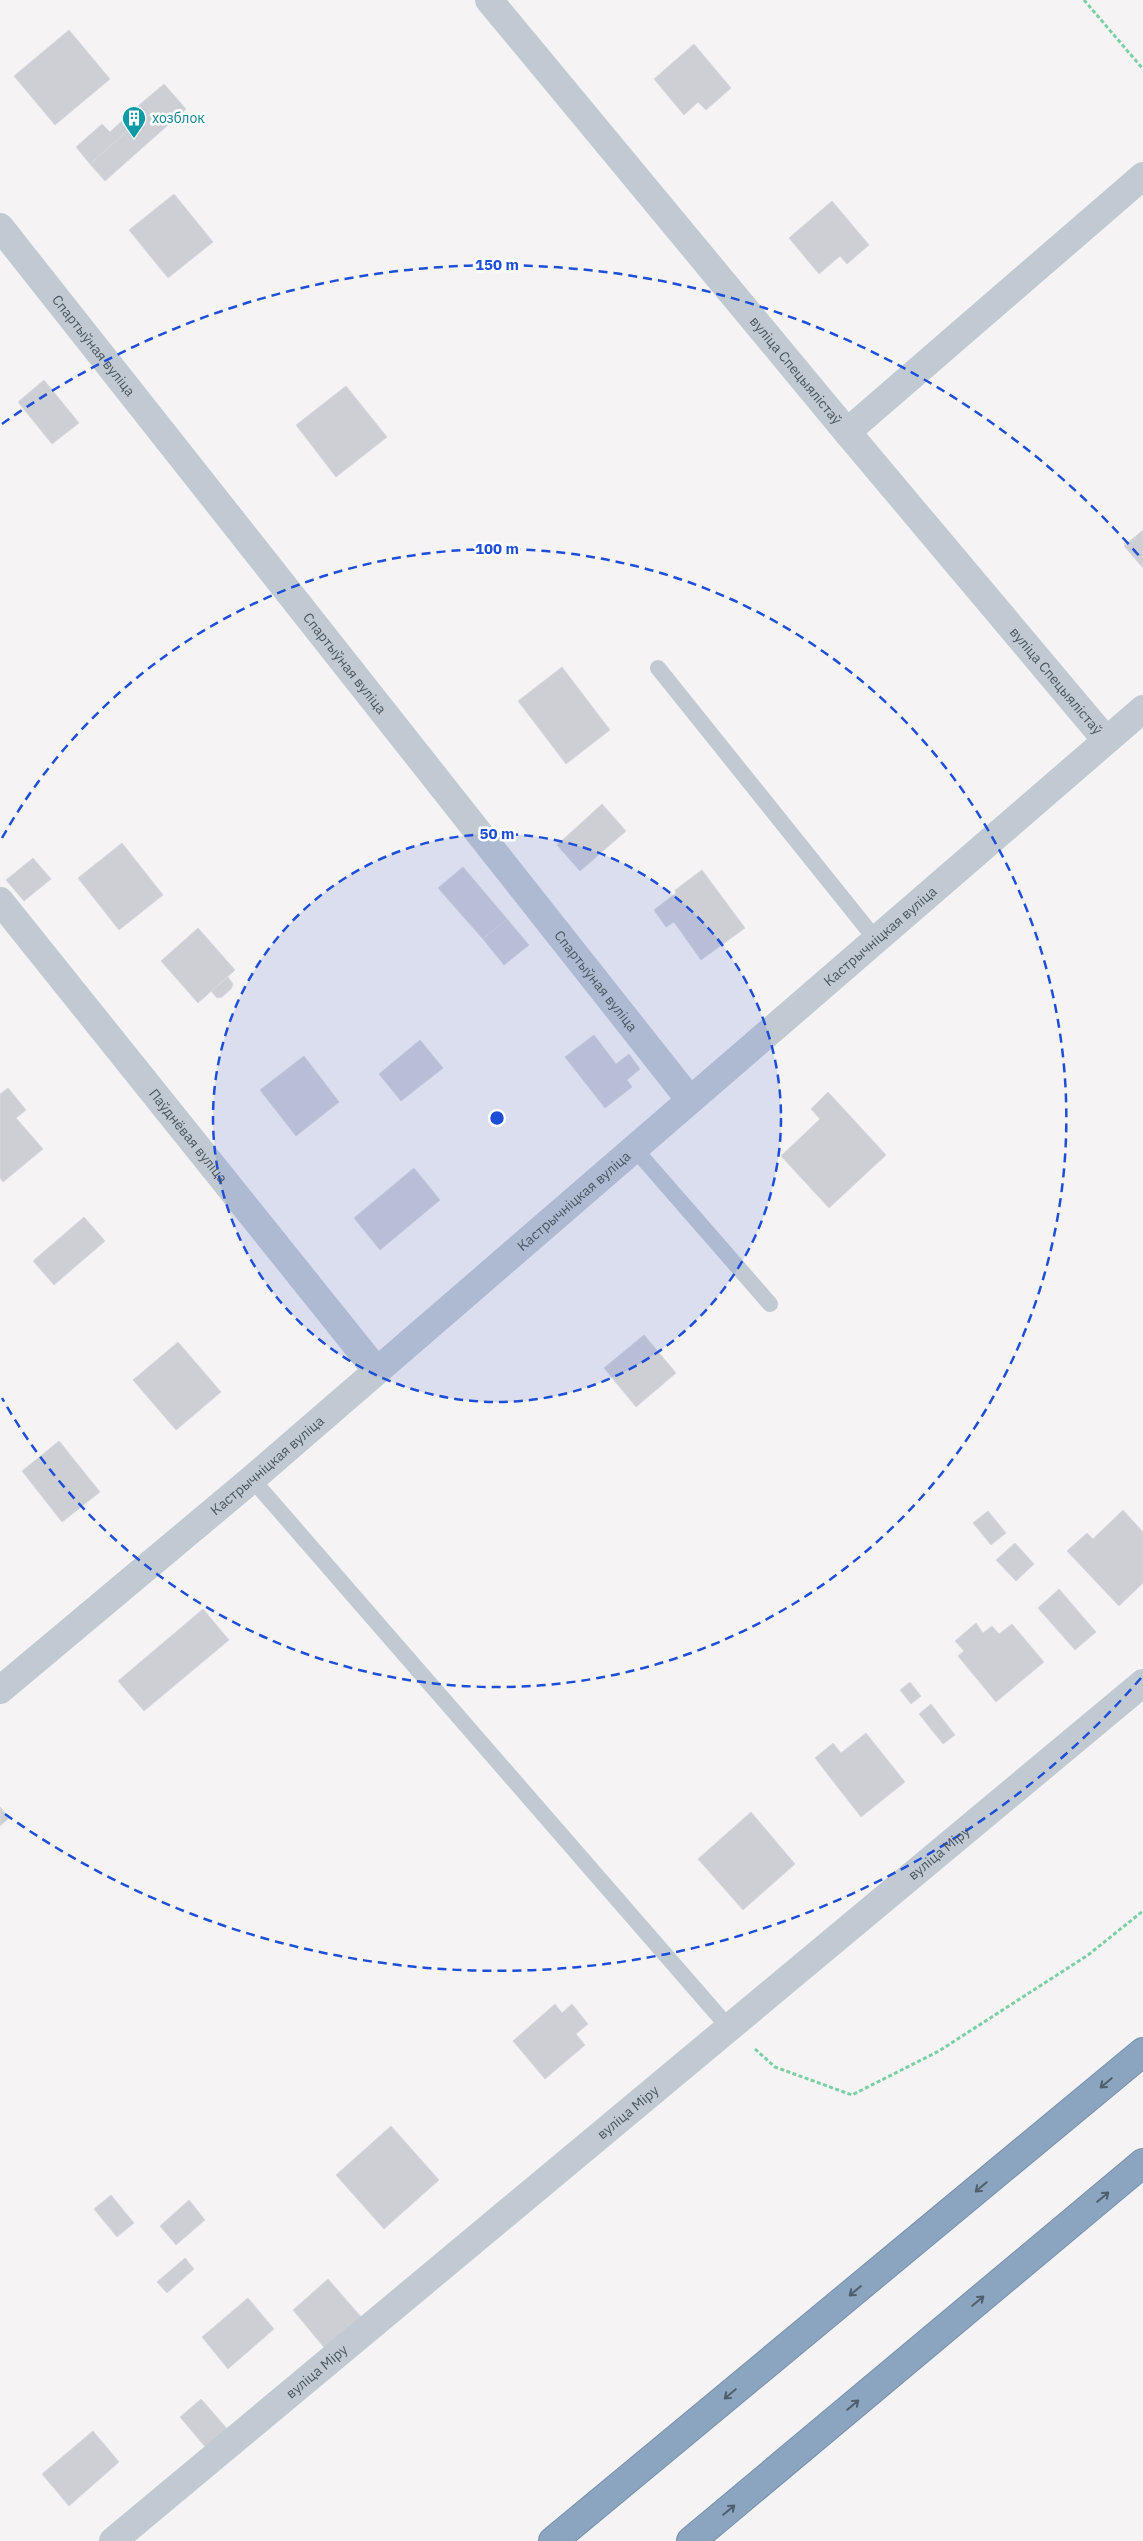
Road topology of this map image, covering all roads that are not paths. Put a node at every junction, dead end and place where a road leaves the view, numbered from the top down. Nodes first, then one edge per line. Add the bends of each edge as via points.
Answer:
1 (489, 0) edge
2 (1143, 176) edge
3 (0, 227) edge
4 (847, 432) junction
5 (658, 668) dead end
6 (1143, 709) edge
7 (1106, 740) junction
8 (0, 901) edge
9 (877, 941) junction
10 (690, 1100) junction
11 (634, 1148) junction
12 (770, 1304) dead end
13 (377, 1371) junction
14 (252, 1479) junction
15 (1143, 1683) edge
16 (0, 1690) edge
17 (730, 2029) junction
18 (1143, 2052) edge
19 (1143, 2163) edge
20 (113, 2541) edge
21 (553, 2541) edge
22 (691, 2541) edge

1 - 4 street, вуліца Спецыялістаў
2 - 4 street
3 - 10 street, Спартыўная вуліца
4 - 7 street, вуліца Спецыялістаў
5 - 9 lane
6 - 7 street, Кастрычніцкая вуліца
7 - 9 street, Кастрычніцкая вуліца
8 - 13 street, Паўднёвая вуліца
9 - 10 street, Кастрычніцкая вуліца
10 - 11 street, Кастрычніцкая вуліца
11 - 12 lane
11 - 13 street, Кастрычніцкая вуліца
13 - 14 street, Кастрычніцкая вуліца
14 - 16 street, Кастрычніцкая вуліца
14 - 17 lane
15 - 17 street, вуліца Міру
17 - 20 street, вуліца Міру
18 -> 21 highway
22 -> 19 highway

